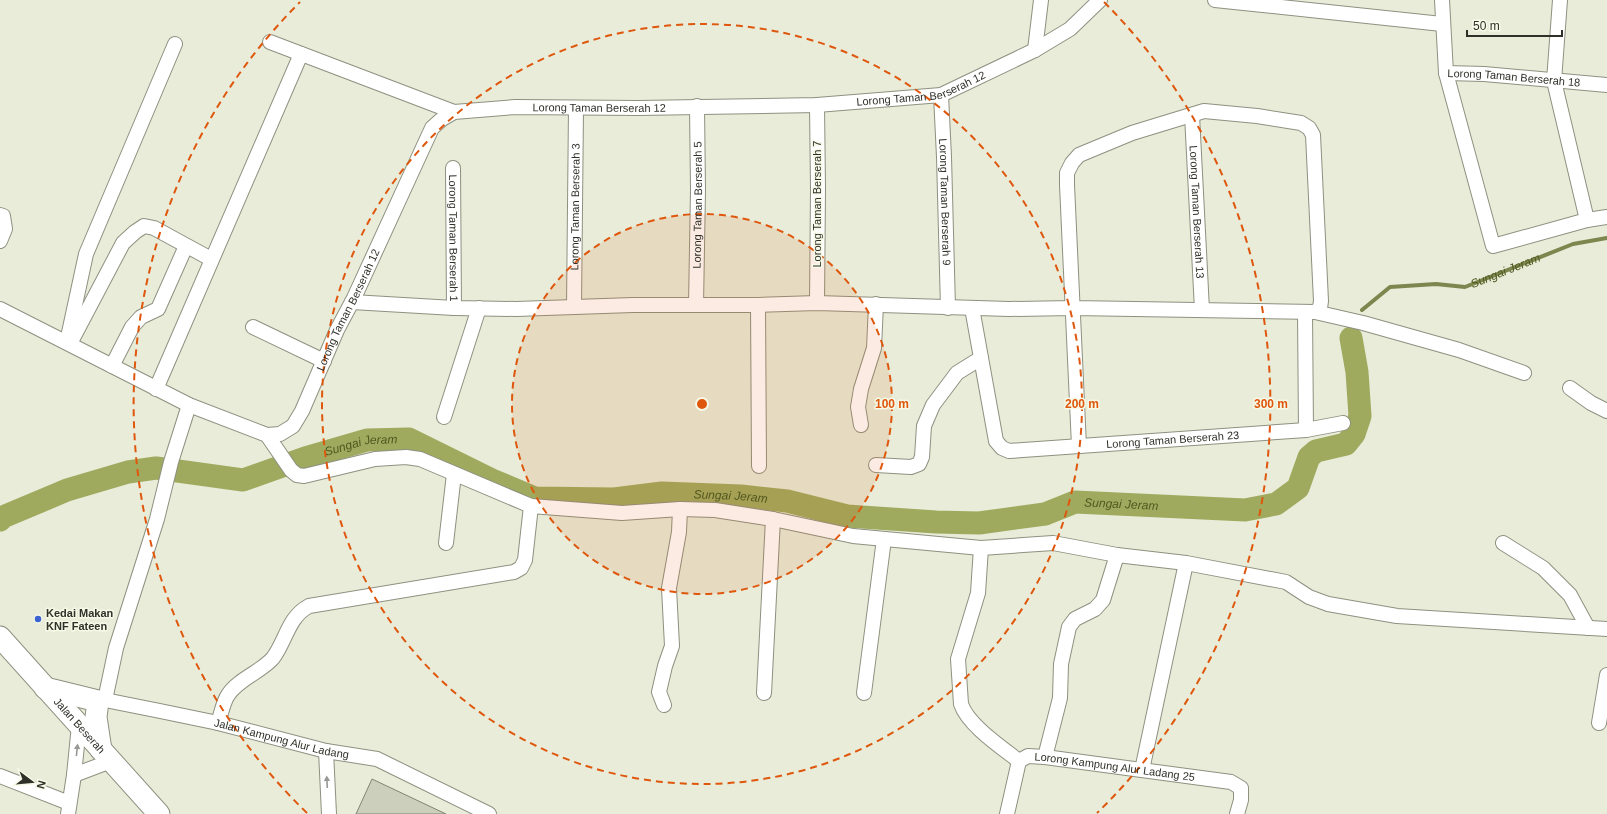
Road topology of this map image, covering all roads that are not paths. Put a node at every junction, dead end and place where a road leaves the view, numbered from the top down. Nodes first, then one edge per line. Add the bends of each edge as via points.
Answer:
1 (1040, 0) edge
2 (1100, 0) edge
3 (1215, 0) edge
4 (1442, 0) edge
5 (1560, 0) edge
6 (1242, 1) edge
7 (1442, 24) junction
8 (270, 42) dead end
9 (175, 44) dead end
10 (1035, 50) junction
11 (301, 54) junction
12 (1446, 72) junction
13 (1554, 81) junction
14 (1607, 84) edge
15 (941, 95) junction
16 (817, 105) junction
17 (697, 106) junction
18 (576, 108) junction
19 (454, 112) junction
20 (1192, 115) junction
21 (453, 168) dead end
22 (0, 215) edge
23 (1607, 217) edge
24 (1587, 220) junction
25 (0, 241) edge
26 (186, 246) junction
27 (212, 259) junction
28 (352, 302) junction
29 (817, 303) junction
30 (876, 304) junction
31 (696, 305) junction
32 (758, 305) junction
33 (574, 307) junction
34 (0, 308) edge
35 (454, 308) junction
36 (479, 308) junction
37 (948, 308) junction
38 (972, 308) junction
39 (1073, 308) junction
40 (1202, 310) junction
41 (1310, 312) junction
42 (252, 327) dead end
43 (68, 342) junction
44 (981, 358) junction
45 (324, 361) junction
46 (112, 366) junction
47 (1524, 372) dead end
48 (1570, 388) dead end
49 (156, 389) junction
50 (189, 405) junction
51 (1607, 411) edge
52 (444, 417) dead end
53 (1343, 423) dead end
54 (861, 425) dead end
55 (1306, 430) junction
56 (267, 435) junction
57 (1079, 446) junction
58 (876, 465) dead end
59 (758, 466) dead end
60 (454, 474) junction
61 (531, 506) junction
62 (680, 509) junction
63 (773, 519) junction
64 (884, 539) junction
65 (446, 543) dead end
66 (1502, 543) dead end
67 (981, 548) junction
68 (1117, 555) junction
69 (1186, 564) junction
70 (1588, 628) junction
71 (1607, 628) edge
72 (0, 637) edge
73 (1607, 675) edge
74 (45, 688) junction
75 (764, 693) dead end
76 (864, 693) dead end
77 (102, 701) junction
78 (664, 705) dead end
79 (72, 718) junction
80 (218, 723) junction
81 (1599, 723) dead end
82 (326, 751) junction
83 (106, 755) junction
84 (1045, 757) junction
85 (1019, 761) junction
86 (1142, 770) junction
87 (74, 774) junction
88 (0, 776) edge
89 (69, 808) edge
90 (159, 814) edge
91 (329, 814) edge
92 (489, 814) edge
93 (1007, 814) edge
94 (1237, 814) edge

1 - 10 street
2 - 10 street, Lorong Taman Berserah 12 via 1070,29
3 - 6 street
4 - 7 street, Lorong Taman Berserah 18
5 - 13 street
6 - 7 street
7 - 12 street, Lorong Taman Berserah 18
8 - 11 street
9 - 43 street via 86,254
10 - 15 street, Lorong Taman Berserah 12
11 - 19 street
11 - 27 street
12 - 13 street, Lorong Taman Berserah 18
12 - 24 street via 1493,246
13 - 14 street, Lorong Taman Berserah 18
13 - 24 street
15 - 16 street, Lorong Taman Berserah 12
15 - 37 street, Lorong Taman Berserah 9
16 - 17 street, Lorong Taman Berserah 12
16 - 29 street, Lorong Taman Berserah 7
17 - 18 street, Lorong Taman Berserah 12
17 - 31 street, Lorong Taman Berserah 5
18 - 19 street, Lorong Taman Berserah 12 via 515,107
18 - 33 street, Lorong Taman Berserah 3
19 - 28 street, Lorong Taman Berserah 12 via 432,128
20 - 39 street via 1132,133 1079,155 1072,163 1067,185
20 - 40 street, Lorong Taman Berserah 13
20 - 41 street via 1204,111 1257,116 1301,124 1309,128 1313,135 1321,301 1320,308
21 - 35 street, Lorong Taman Berserah 1
22 - 25 street via 3,216 5,229
23 - 24 street
26 - 27 street
26 - 43 street via 154,228 144,226 134,232 123,243
26 - 46 street via 158,309 141,317 132,327
27 - 49 street
28 - 35 street
28 - 45 street, Lorong Taman Berserah 12
29 - 30 street
29 - 32 street
30 - 37 street
30 - 54 street via 874,348 861,388 858,407
31 - 32 street
31 - 33 street
32 - 59 street
33 - 36 street
34 - 43 street
35 - 36 street
36 - 52 street
37 - 38 street
38 - 39 street
38 - 44 street
39 - 40 street
39 - 57 street
40 - 41 street
41 - 47 street via 1358,321
41 - 55 street
42 - 45 street
43 - 46 street
44 - 57 street, Lorong Taman Berserah 23 via 996,442 1002,448 1009,450
44 - 58 street via 957,373 933,405 924,426 922,457 918,464 911,467
45 - 56 street, Lorong Taman Berserah 12 via 293,426 280,434
46 - 49 street
48 - 51 street
49 - 50 street
50 - 56 street
50 - 77 street
53 - 55 street, Lorong Taman Berserah 23
55 - 57 street, Lorong Taman Berserah 23
56 - 60 street via 297,475 304,476 375,459 406,458 420,459
60 - 61 street
60 - 65 street
61 - 62 street via 622,513
61 - 80 street via 525,560 521,568 514,572 309,606 296,616 266,665 228,695
62 - 63 street via 715,510
62 - 78 street via 679,532 669,588 672,642 659,692
63 - 64 street via 853,536
63 - 75 street
64 - 67 street
64 - 76 street
66 - 70 street via 1543,568 1570,595
67 - 68 street via 1053,543
67 - 85 street via 978,593 958,659 961,704 971,722
68 - 69 street
68 - 84 street via 1103,600 1095,609 1075,619 1069,627 1061,664 1060,698
69 - 70 street via 1286,582 1309,597 1328,604 1397,616
69 - 86 street
70 - 71 street
72 - 74 highway, Jalan Beserah
73 - 81 street
74 - 77 highway
74 - 79 highway, Jalan Beserah
77 - 79 street, Jalan Kampung Alur Ladang via 89,702
77 - 80 street, Jalan Kampung Alur Ladang
77 - 83 highway via 96,717
79 - 83 highway, Jalan Beserah
87 -> 79 street
80 - 82 street, Jalan Kampung Alur Ladang
91 -> 82 street
82 - 92 street, Jalan Kampung Alur Ladang via 377,759
83 - 87 street
83 - 90 highway, Jalan Beserah
84 - 85 street, Lorong Kampung Alur Ladang 25 via 1028,756
84 - 86 street, Lorong Kampung Alur Ladang 25
85 - 93 street, Lorong Kampung Alur Ladang 25
86 - 94 street, Lorong Kampung Alur Ladang 25 via 1231,782 1241,788
87 - 89 street
88 - 89 street

